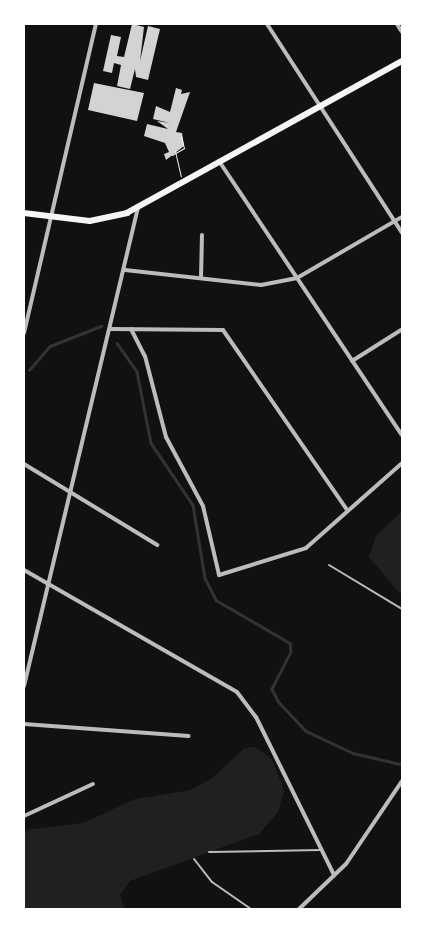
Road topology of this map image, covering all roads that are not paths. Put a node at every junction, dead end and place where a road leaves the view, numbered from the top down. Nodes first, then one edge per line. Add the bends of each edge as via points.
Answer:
1 (96, 24) edge
2 (267, 24) edge
3 (398, 24) edge
4 (402, 32) edge
5 (402, 61) edge
6 (317, 106) junction
7 (218, 161) junction
8 (138, 206) junction
9 (24, 213) edge
10 (54, 217) junction
11 (402, 217) edge
12 (395, 222) junction
13 (402, 233) edge
14 (202, 235) dead end
15 (125, 270) junction
16 (201, 278) junction
17 (297, 278) junction
18 (110, 329) junction
19 (131, 329) junction
20 (401, 330) dead end
21 (24, 333) edge
22 (352, 361) junction
23 (402, 435) edge
24 (402, 463) edge
25 (24, 464) edge
26 (73, 495) junction
27 (347, 510) junction
28 (157, 544) dead end
29 (329, 565) dead end
30 (24, 570) edge
31 (51, 586) junction
32 (402, 609) edge
33 (24, 686) edge
34 (24, 724) edge
35 (189, 736) dead end
36 (402, 781) edge
37 (92, 784) dead end
38 (24, 816) edge
39 (321, 850) junction
40 (210, 852) dead end
41 (194, 858) dead end
42 (334, 875) junction
43 (251, 909) edge
44 (299, 909) edge

1 - 10 street
2 - 6 street
3 - 4 street
5 - 6 main road
6 - 7 main road
6 - 12 street
7 - 8 main road
7 - 17 street
8 - 10 main road via 108,219
8 - 15 street
9 - 10 main road
10 - 21 street
11 - 12 street
12 - 13 street
12 - 17 street
14 - 16 street
15 - 16 street
15 - 18 street
16 - 17 street via 261,285
17 - 22 street
18 - 19 street
18 - 26 street
19 - 27 street via 223,330
19 - 27 street via 145,356 166,437 204,506 220,575 293,555
20 - 22 street
22 - 23 street
24 - 27 street
25 - 26 street
26 - 28 street
26 - 31 street
29 - 32 lane
30 - 31 street
31 - 33 street
31 - 39 street via 237,692 256,716
34 - 35 street
36 - 42 street
37 - 38 street
39 - 40 lane
39 - 42 street
41 - 43 lane via 212,882
42 - 44 street

